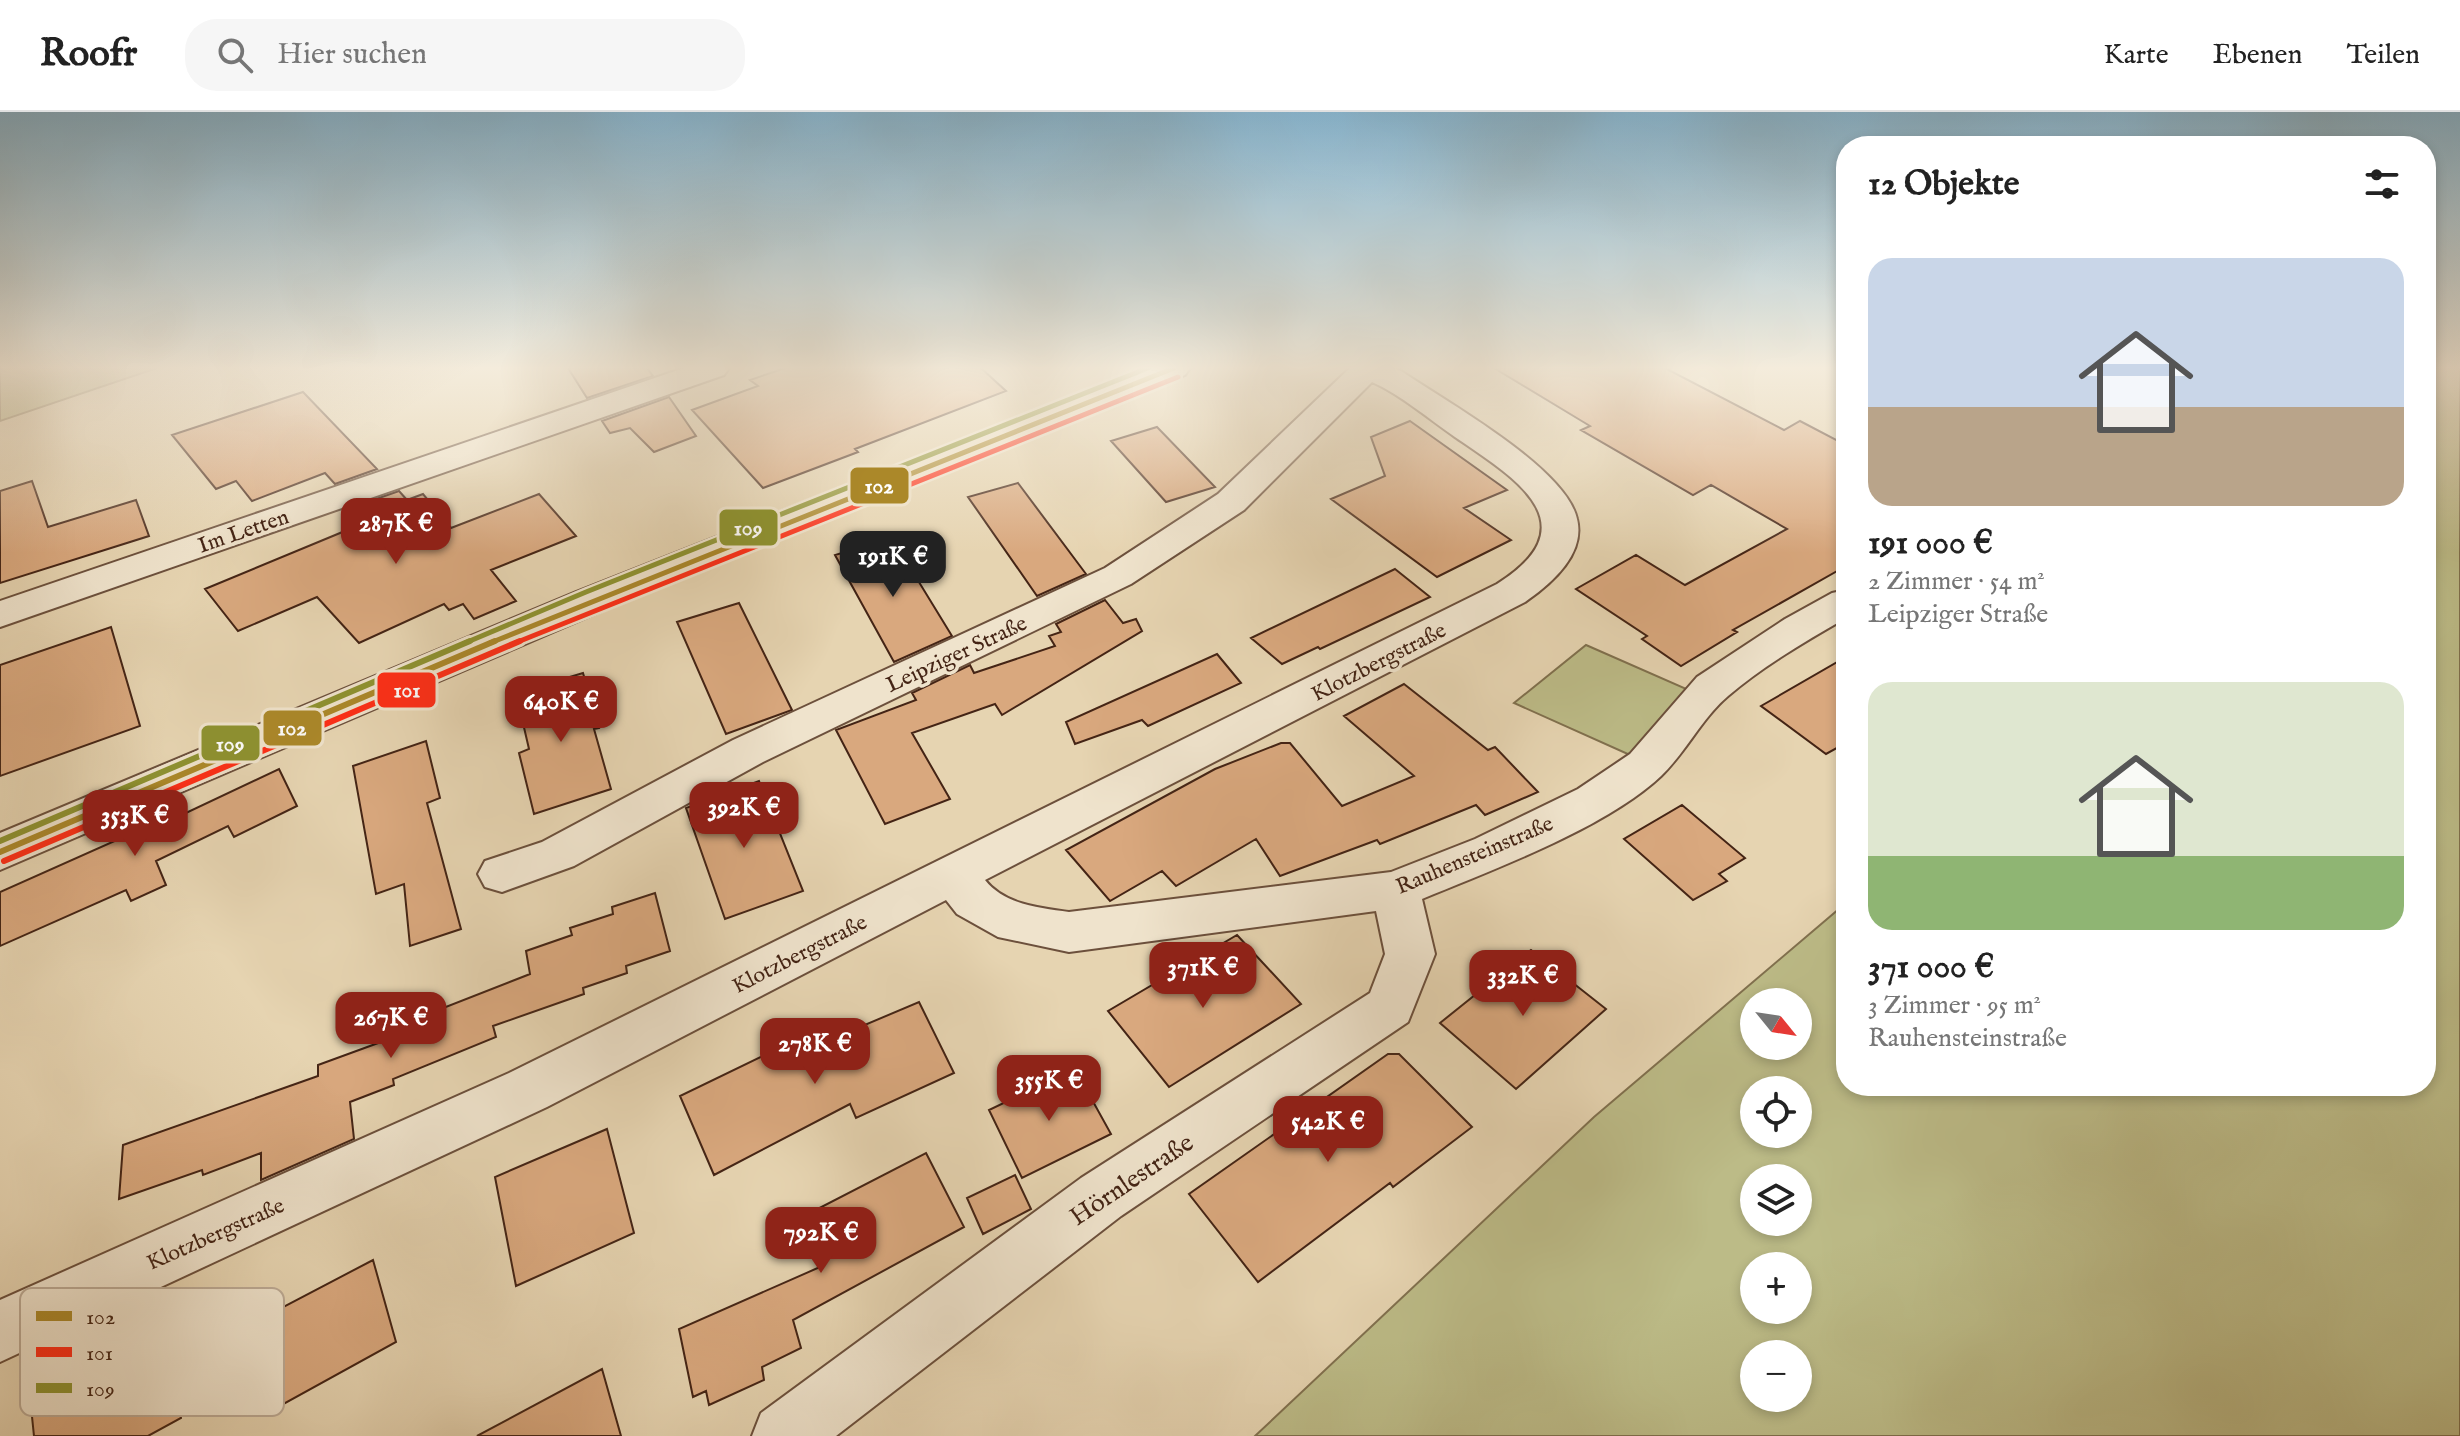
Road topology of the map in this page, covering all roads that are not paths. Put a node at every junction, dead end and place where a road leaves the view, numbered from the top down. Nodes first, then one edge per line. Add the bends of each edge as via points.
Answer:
1 (535, 430) edge
2 (1019, 430) edge
3 (1304, 430) edge
4 (1464, 430) edge
5 (1836, 608) edge
6 (0, 615) edge
7 (0, 852) edge
8 (502, 874) dead end
9 (952, 874) junction
10 (1396, 890) junction
11 (94, 1288) edge
12 (20, 1322) edge
13 (0, 1331) edge
14 (784, 1436) edge

1 - 6 street, Im Letten
2 - 7 street via 590,601
3 - 8 street, Leipziger Straße via 1231,502 1118,576 748,751 558,854
4 - 9 street, Klotzbergstraße via 1532,478 1555,505 1560,528 1556,551 1538,577
5 - 10 street, Rauhensteinstraße via 1712,687 1645,765 1594,801
9 - 10 street, Rauhensteinstraße via 974,901 1015,923 1069,932
9 - 11 street, Klotzbergstraße via 528,1090
10 - 14 street, Hörnlestraße via 1410,954 1390,1007 1101,1197
12 - 13 street, Klotzbergstraße

